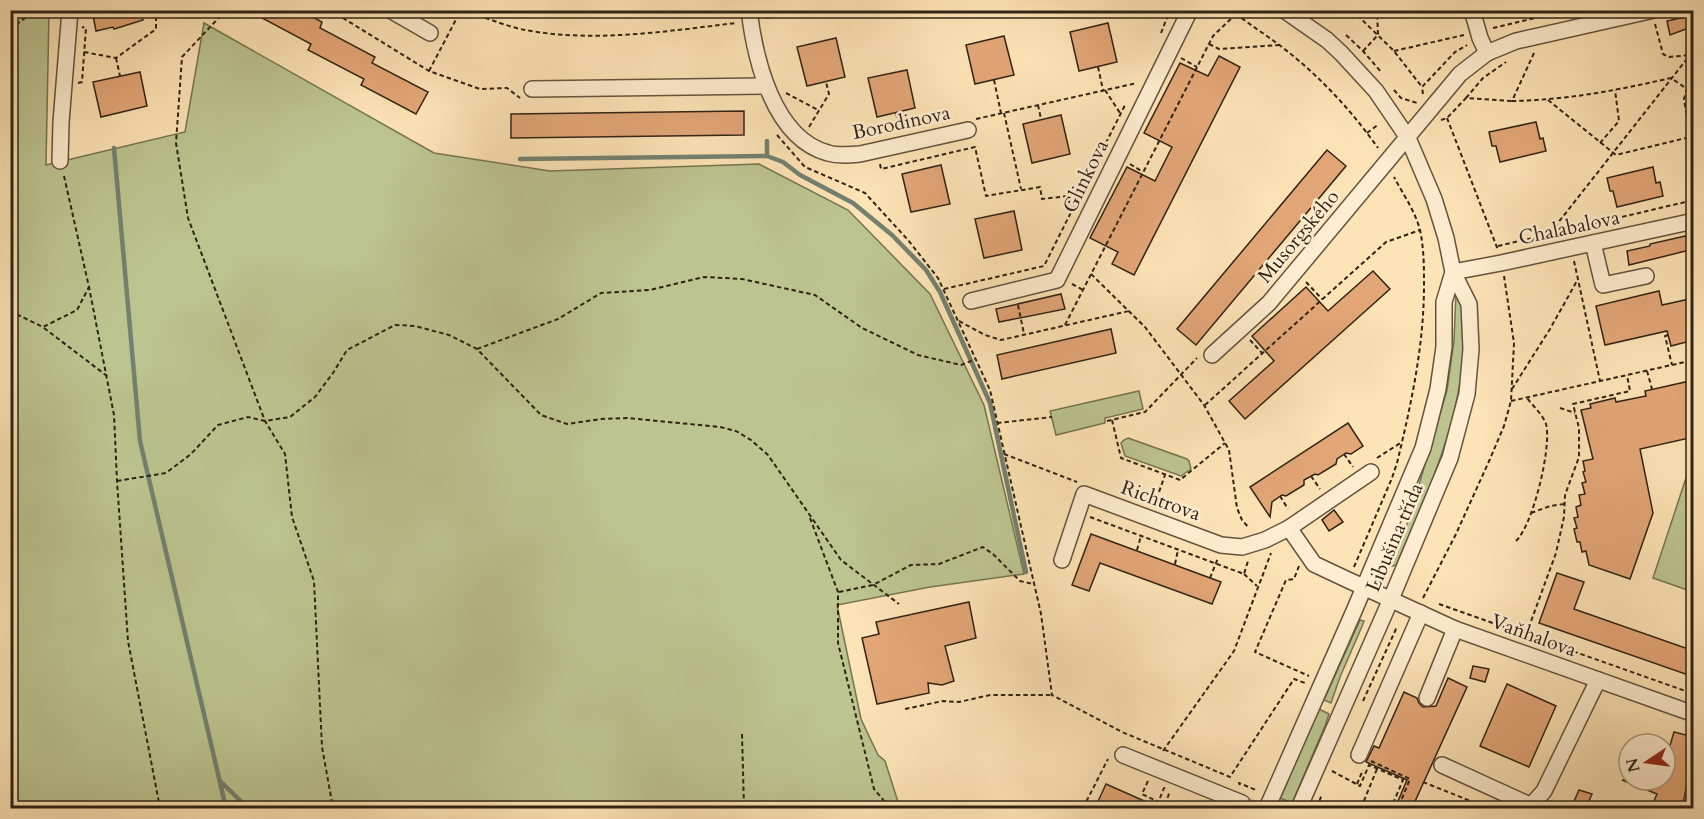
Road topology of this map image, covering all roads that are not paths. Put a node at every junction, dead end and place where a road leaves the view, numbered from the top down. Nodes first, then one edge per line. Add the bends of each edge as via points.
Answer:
1 (70, 10) edge
2 (390, 10) edge
3 (1190, 10) edge
4 (1284, 10) edge
5 (1472, 10) edge
6 (1654, 15) edge
7 (750, 16) edge
8 (430, 33) dead end
9 (1487, 53) junction
10 (772, 87) junction
11 (526, 93) road end
12 (968, 125) road end
13 (1408, 138) junction
14 (60, 161) road end
15 (1694, 220) edge
16 (1593, 243) junction
17 (1453, 272) junction
18 (1646, 276) dead end
19 (971, 301) dead end
20 (1205, 356) road end
21 (1367, 468) road end
22 (1290, 521) junction
23 (1062, 560) dead end
24 (1364, 586) junction
25 (1390, 599) junction
26 (1421, 613) junction
27 (1455, 629) junction
28 (1598, 681) junction
29 (1427, 698) dead end
30 (1694, 714) edge
31 (1118, 753) road end
32 (1359, 755) dead end
33 (1442, 765) dead end
34 (1694, 794) edge
35 (1242, 803) dead end
36 (1531, 807) edge
37 (1267, 808) edge
38 (1299, 808) edge
39 (1691, 808) edge

1 - 14 street
2 - 8 street
3 - 19 street, Glinkova via 1057,280
4 - 13 street, Libušina třída via 1341,53 1376,91
5 - 9 street
6 - 9 street, Musorgského via 1516,41
7 - 10 street, Borodinova
9 - 13 street, Musorgského via 1460,74
10 - 11 street
10 - 12 street, Borodinova via 777,108 790,127 806,143 826,153 860,154
13 - 17 street, Libušina třída via 1434,199
13 - 20 street, Musorgského via 1269,303
15 - 16 street, Chalabalova
16 - 17 street, Chalabalova
16 - 18 street via 1603,285
17 - 24 street, Libušina třída via 1444,302 1444,347 1438,389 1423,448
17 - 25 street, Libušina třída via 1469,304 1467,394 1450,458
21 - 22 street, Richtrova
22 - 23 street, Richtrova via 1265,540 1242,547 1221,545 1084,494
22 - 24 street via 1314,564
24 - 25 street, Vaňhalova
24 - 37 street, Libušina třída
25 - 26 street, Vaňhalova
25 - 38 street, Libušina třída
26 - 27 street, Vaňhalova
26 - 32 street
27 - 28 street, Vaňhalova
27 - 29 street
28 - 30 street, Vaňhalova
28 - 36 street via 1544,791
31 - 35 street
33 - 36 street
34 - 39 street

